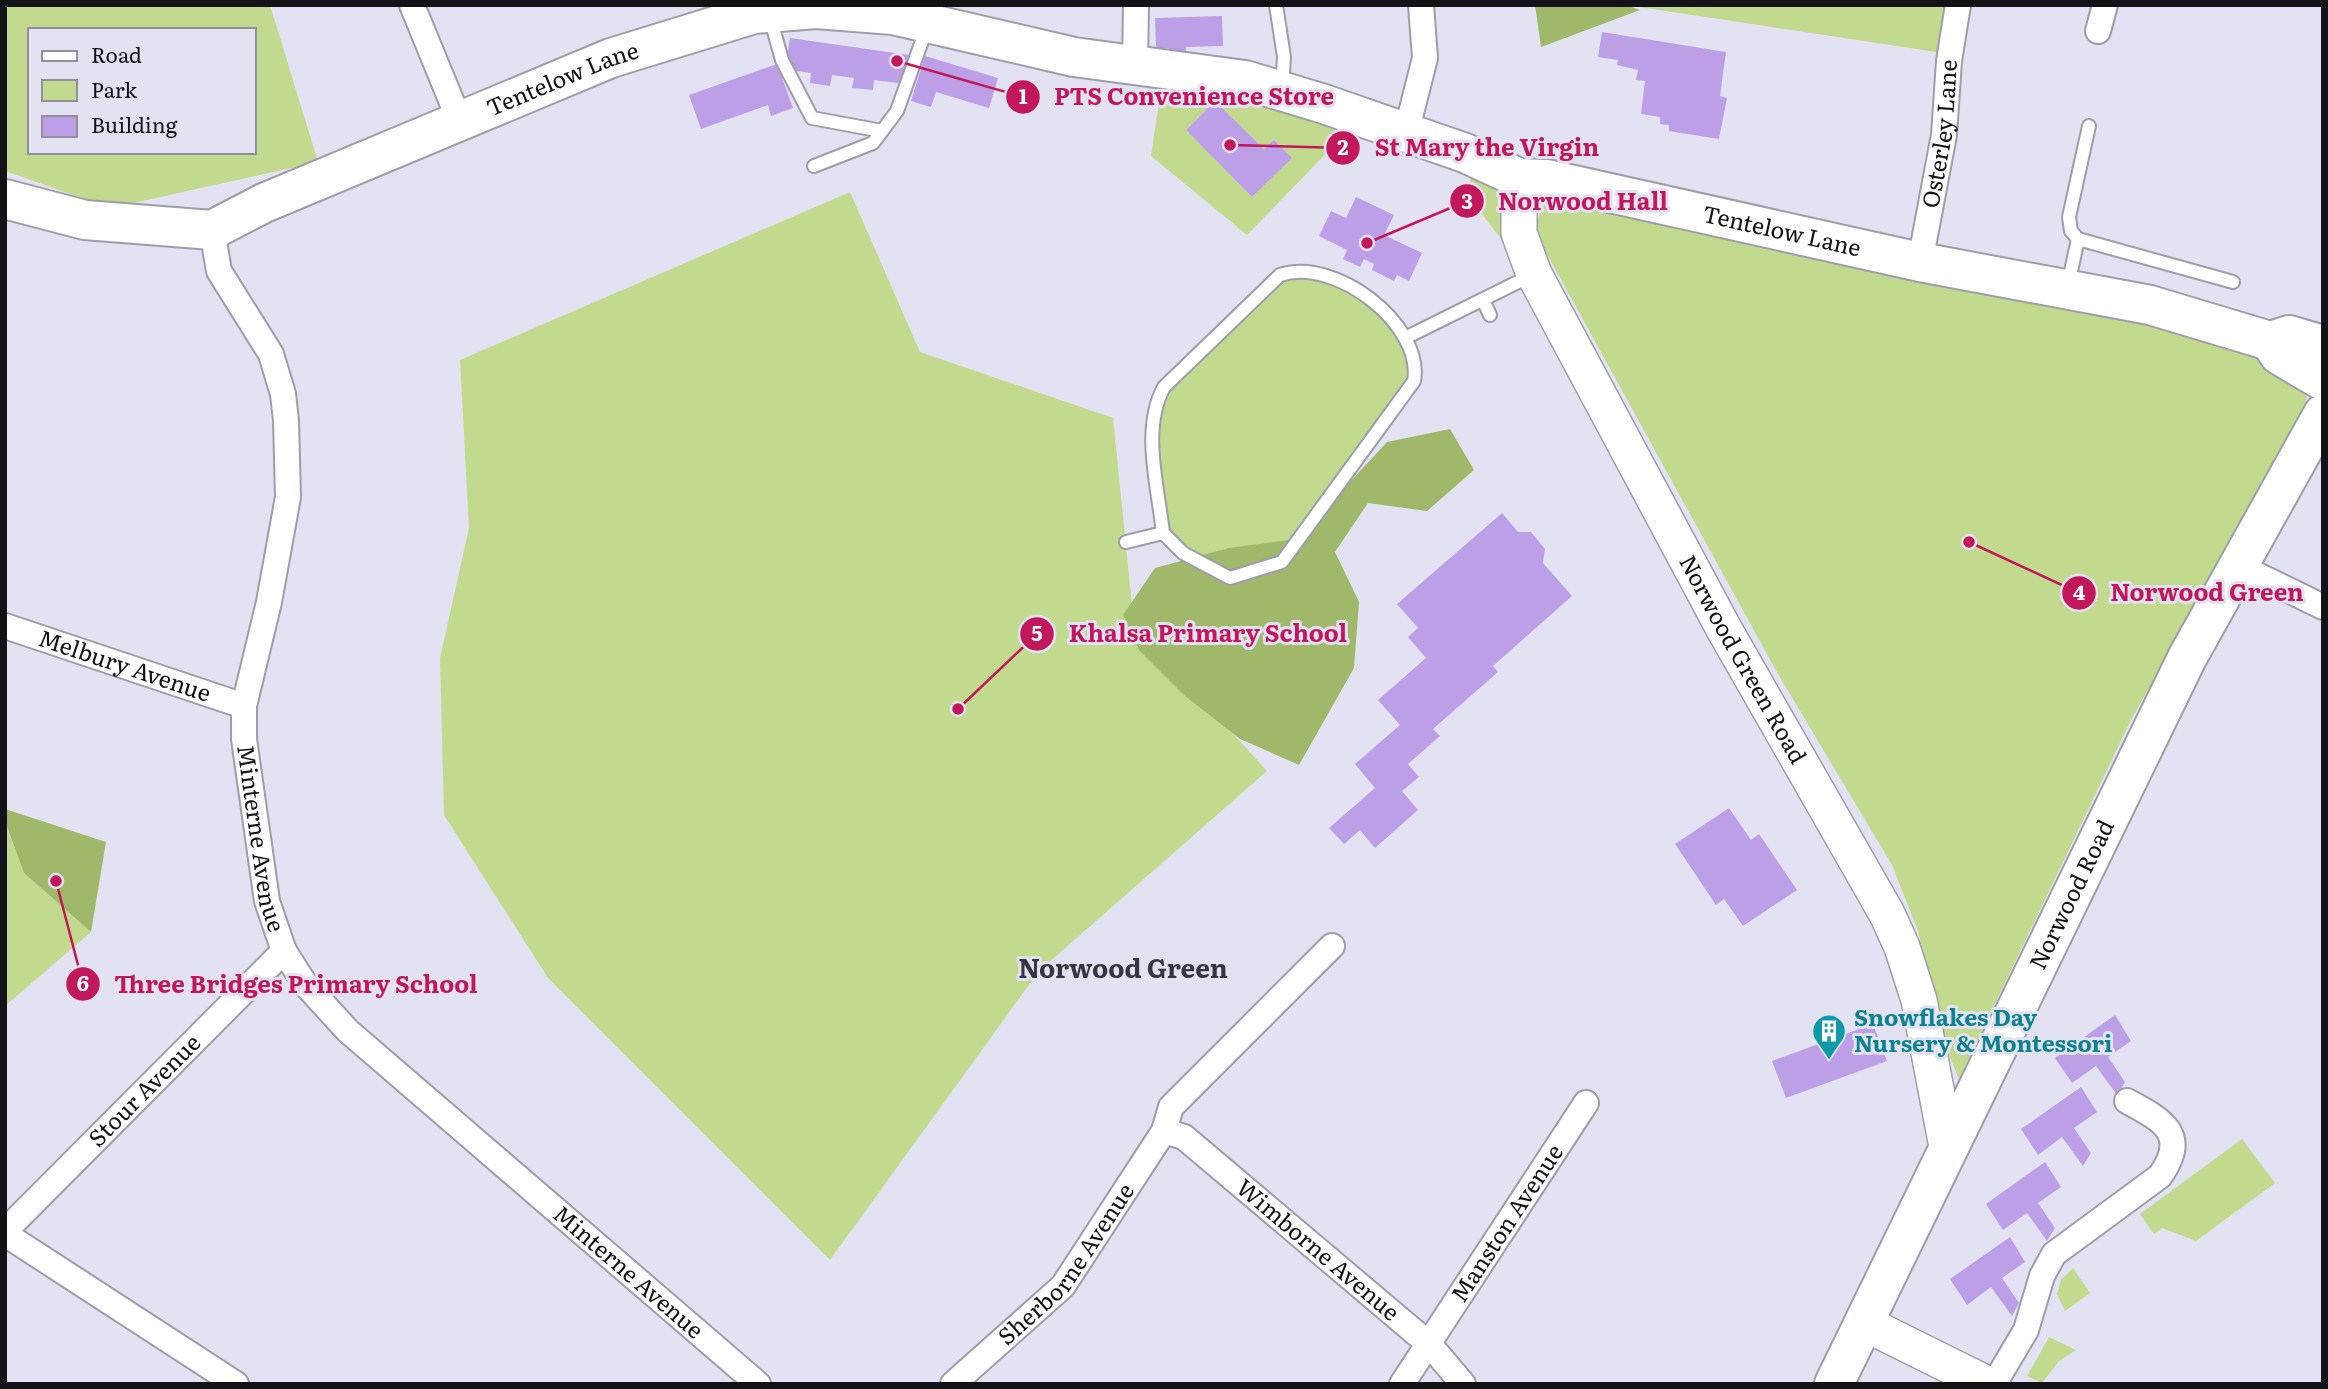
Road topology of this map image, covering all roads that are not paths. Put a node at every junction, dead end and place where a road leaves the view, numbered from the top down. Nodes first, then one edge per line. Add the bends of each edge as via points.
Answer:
1 (412, 5) edge
2 (1136, 5) edge
3 (1276, 5) edge
4 (1421, 5) edge
5 (1958, 5) edge
6 (2105, 5) edge
7 (816, 7) edge
8 (768, 13) junction
9 (929, 22) junction
10 (2098, 31) dead end
11 (1135, 67) junction
12 (1282, 90) junction
13 (460, 122) junction
14 (2089, 126) dead end
15 (882, 131) junction
16 (1406, 134) junction
17 (814, 166) dead end
18 (1519, 178) junction
19 (5, 199) edge
20 (212, 230) junction
21 (2078, 239) junction
22 (1920, 262) junction
23 (1534, 274) junction
24 (2233, 282) dead end
25 (2068, 289) junction
26 (1483, 300) junction
27 (1490, 315) dead end
28 (1405, 338) junction
29 (2270, 341) junction
30 (2323, 345) edge
31 (2323, 381) edge
32 (2323, 414) edge
33 (1163, 533) junction
34 (1126, 542) dead end
35 (2237, 565) junction
36 (2323, 607) edge
37 (5, 626) edge
38 (244, 706) junction
39 (1332, 946) dead end
40 (284, 951) junction
41 (2127, 1101) dead end
42 (1586, 1103) dead end
43 (1164, 1131) junction
44 (1948, 1152) junction
45 (5, 1232) edge
46 (1864, 1323) junction
47 (1430, 1345) junction
48 (236, 1384) edge
49 (758, 1384) edge
50 (953, 1384) edge
51 (1402, 1384) edge
52 (1463, 1384) edge
53 (1834, 1384) edge
54 (1987, 1384) edge
55 (1994, 1384) edge

1 - 13 street
2 - 11 street
3 - 12 lane
4 - 16 street via 1425,58
5 - 22 street, Osterley Lane via 1944,135
6 - 10 street
7 - 8 main road, Tentelow Lane
7 - 9 main road, Tentelow Lane
8 - 13 main road, Tentelow Lane via 611,58
8 - 15 lane via 782,60 812,118
9 - 11 main road, Tentelow Lane via 1014,45
9 - 15 lane via 897,111
11 - 12 main road, Tentelow Lane via 1227,77
12 - 16 main road, Tentelow Lane
13 - 20 main road, Tentelow Lane via 264,203
14 - 21 lane via 2069,217
15 - 17 lane via 873,143
16 - 18 main road, Tentelow Lane via 1479,158
18 - 22 main road, Tentelow Lane via 1547,179
18 - 23 street, Norwood Green Road via 1519,233
19 - 20 main road via 85,220
20 - 38 street, Minterne Avenue via 219,271 271,354 286,420 288,496
21 - 24 lane
21 - 25 lane
22 - 25 main road, Tentelow Lane
23 - 26 lane
23 - 44 street, Norwood Green Road via 1724,629 1887,914 1919,1000
25 - 29 main road, Tentelow Lane via 2150,305
26 - 27 lane
26 - 28 lane
28 - 33 lane via 1416,367 1408,393 1282,562 1230,578 1183,553
28 - 33 lane via 1368,296 1319,271 1297,269 1265,286 1164,387 1154,404 1152,427
29 - 30 main road, Tentelow Lane via 2289,335
29 - 31 main road, Tentelow Lane via 2279,355
32 - 35 main road, Norwood Road
33 - 34 lane
35 - 36 street
35 - 44 main road, Norwood Road via 2147,739
37 - 38 street, Melbury Avenue
38 - 40 street, Minterne Avenue via 244,739 267,901
39 - 43 street, Sherborne Avenue via 1171,1107
40 - 45 street, Stour Avenue
40 - 49 street, Minterne Avenue via 305,984 348,1031
41 - 55 street via 2161,1120 2174,1139 2172,1160 2160,1176 2054,1254 2042,1276 2026,1330
42 - 47 street, Manston Avenue
43 - 47 street, Wimborne Avenue via 1184,1137
43 - 50 street, Sherborne Avenue via 1063,1286
44 - 46 main road, Norwood Road
45 - 48 street
46 - 53 main road, Norwood Road
46 - 54 street
47 - 51 street, Manston Avenue
47 - 52 street, Wimborne Avenue

